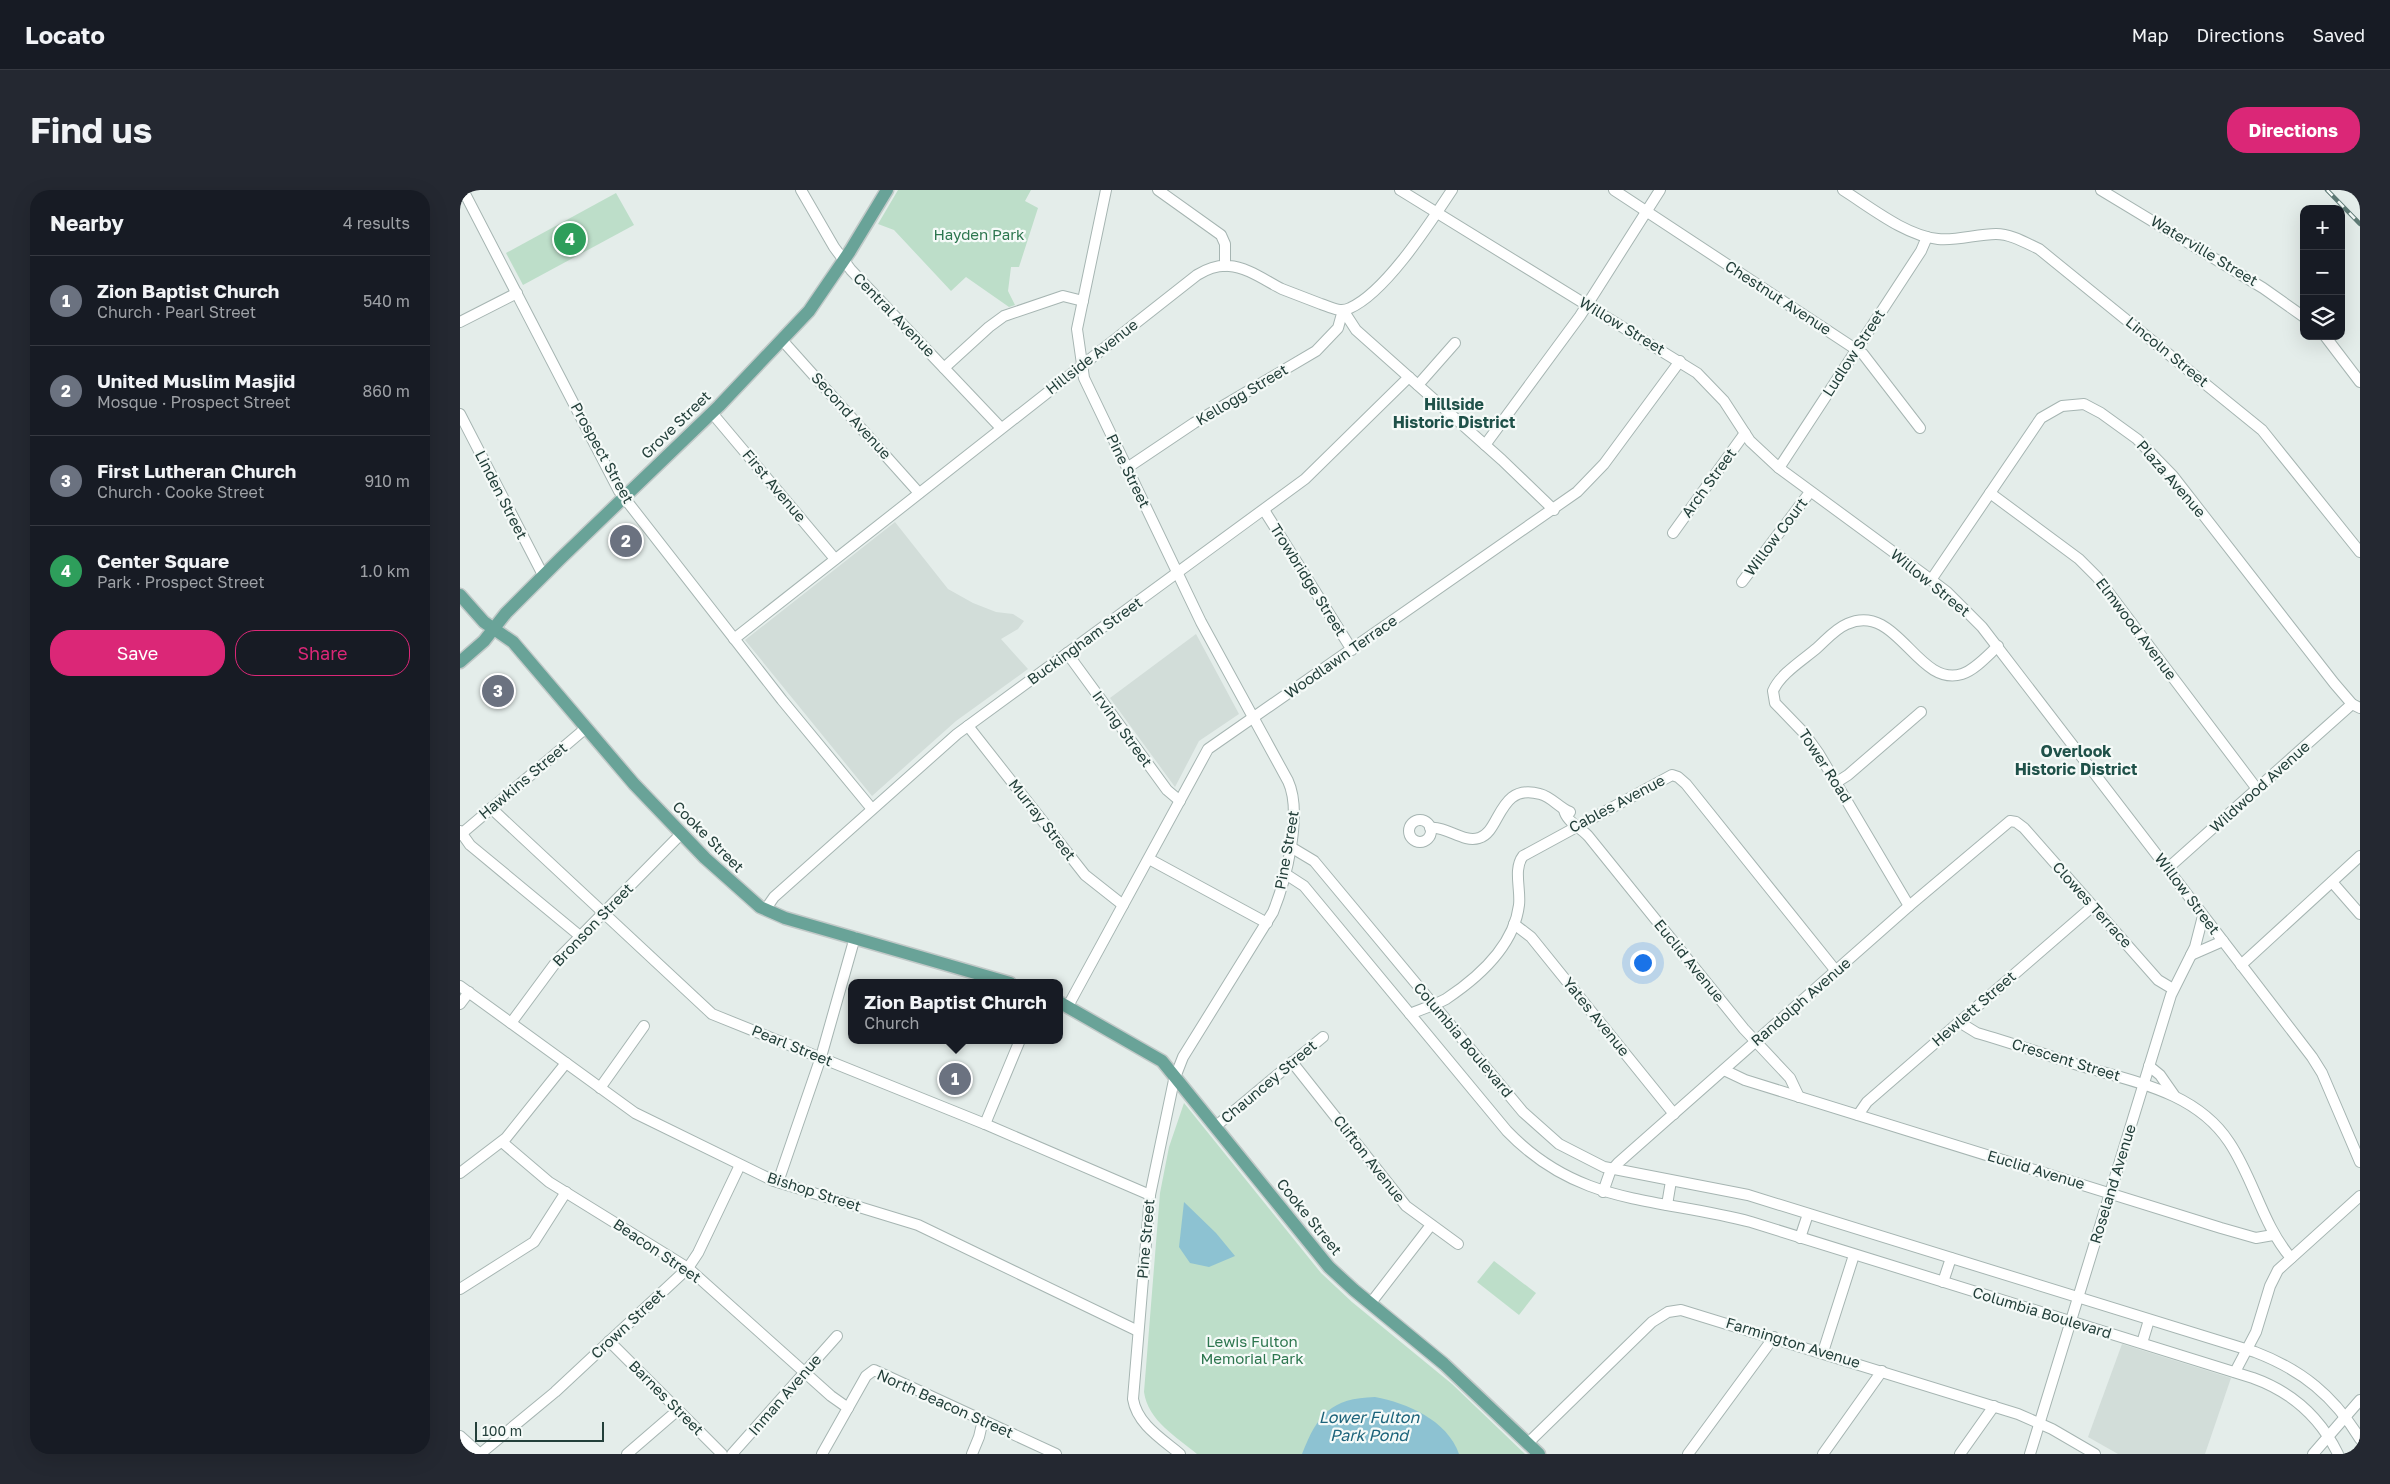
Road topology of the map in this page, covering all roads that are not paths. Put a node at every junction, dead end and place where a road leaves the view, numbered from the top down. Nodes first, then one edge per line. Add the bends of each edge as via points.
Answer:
1 (463, 190) edge
2 (801, 190) edge
3 (888, 190) edge
4 (1106, 190) edge
5 (1158, 190) edge
6 (1400, 190) edge
7 (1452, 190) edge
8 (1614, 190) edge
9 (1660, 190) edge
10 (1843, 190) edge
11 (2101, 190) edge
12 (1646, 211) junction
13 (1436, 214) junction
14 (1927, 237) junction
15 (844, 261) junction
16 (1225, 266) junction
17 (516, 293) junction
18 (1083, 301) junction
19 (1588, 304) junction
20 (1343, 310) junction
21 (2300, 314) edge
22 (460, 322) edge
23 (782, 340) junction
24 (2327, 340) edge
25 (1455, 343) dead end
26 (1857, 350) junction
27 (1680, 361) junction
28 (1082, 365) junction
29 (944, 368) junction
30 (1409, 377) junction
31 (2360, 382) edge
32 (1418, 385) junction
33 (712, 413) junction
34 (460, 414) edge
35 (1002, 428) junction
36 (1920, 428) dead end
37 (1745, 433) junction
38 (1486, 445) junction
39 (1127, 468) junction
40 (1779, 468) junction
41 (1810, 492) junction
42 (919, 493) junction
43 (1990, 493) junction
44 (624, 498) junction
45 (1264, 510) junction
46 (1554, 510) junction
47 (1672, 533) dead end
48 (2360, 552) edge
49 (835, 559) junction
50 (1177, 572) junction
51 (543, 575) junction
52 (1931, 580) junction
53 (1742, 582) dead end
54 (460, 595) edge
55 (494, 628) junction
56 (734, 639) junction
57 (1998, 646) junction
58 (1352, 650) junction
59 (1067, 653) junction
60 (460, 662) edge
61 (2356, 706) edge
62 (1921, 712) dead end
63 (1253, 718) junction
64 (968, 726) junction
65 (586, 728) junction
66 (1837, 782) junction
67 (2257, 789) junction
68 (1180, 802) junction
69 (491, 808) junction
70 (872, 809) junction
71 (2010, 822) joint
72 (1578, 825) junction
73 (1430, 828) dead end
74 (460, 833) edge
75 (681, 834) junction
76 (1290, 846) junction
77 (2360, 856) edge
78 (1149, 859) junction
79 (2167, 869) junction
80 (1284, 873) junction
81 (2332, 882) junction
82 (1123, 905) junction
83 (1910, 906) junction
84 (2094, 906) junction
85 (765, 910) junction
86 (603, 913) junction
87 (2360, 914) edge
88 (2203, 916) junction
89 (1267, 923) junction
90 (1514, 924) junction
91 (580, 936) junction
92 (855, 937) junction
93 (2222, 941) junction
94 (2191, 955) junction
95 (2241, 965) junction
96 (1836, 971) junction
97 (997, 979) edge
98 (464, 989) edge
99 (2174, 989) junction
100 (460, 1004) edge
101 (1063, 1004) edge
102 (1433, 1005) junction
103 (1410, 1014) junction
104 (1959, 1022) junction
105 (511, 1023) junction
106 (644, 1026) dead end
107 (1323, 1037) dead end
108 (1757, 1041) junction
109 (1018, 1044) edge
110 (821, 1057) junction
111 (1292, 1062) junction
112 (566, 1063) junction
113 (2149, 1066) junction
114 (1724, 1070) junction
115 (1175, 1076) junction
116 (2144, 1084) junction
117 (600, 1088) junction
118 (2174, 1096) junction
119 (1799, 1097) junction
120 (1674, 1114) junction
121 (1858, 1115) junction
122 (985, 1124) junction
123 (1216, 1126) junction
124 (502, 1142) junction
125 (2360, 1162) edge
126 (740, 1165) junction
127 (1612, 1170) junction
128 (460, 1173) edge
129 (1671, 1181) junction
130 (778, 1182) junction
131 (566, 1192) junction
132 (1603, 1192) junction
133 (2110, 1193) junction
134 (1150, 1194) junction
135 (2360, 1196) edge
136 (1667, 1205) junction
137 (1808, 1214) junction
138 (1431, 1225) junction
139 (2273, 1235) junction
140 (1800, 1238) junction
141 (1458, 1244) dead end
142 (1854, 1255) junction
143 (1951, 1258) junction
144 (2291, 1258) junction
145 (688, 1268) junction
146 (1943, 1282) junction
147 (460, 1289) edge
148 (2078, 1298) junction
149 (1370, 1304) junction
150 (2149, 1320) junction
151 (2071, 1321) junction
152 (1138, 1331) junction
153 (837, 1336) dead end
154 (1774, 1337) junction
155 (609, 1342) junction
156 (2142, 1343) junction
157 (2246, 1350) junction
158 (1823, 1352) junction
159 (1882, 1371) junction
160 (804, 1372) junction
161 (2235, 1372) junction
162 (2360, 1400) edge
163 (1994, 1406) junction
164 (848, 1408) junction
165 (678, 1410) junction
166 (2345, 1417) junction
167 (983, 1420) junction
168 (2040, 1423) junction
169 (2328, 1435) junction
170 (460, 1436) edge
171 (2360, 1440) edge
172 (1528, 1443) junction
173 (480, 1454) edge
174 (627, 1454) edge
175 (722, 1454) edge
176 (732, 1454) edge
177 (822, 1454) edge
178 (972, 1454) edge
179 (1056, 1454) edge
180 (1180, 1454) edge
181 (1539, 1454) edge
182 (1688, 1454) edge
183 (1823, 1454) edge
184 (1960, 1454) edge
185 (2030, 1454) edge
186 (2095, 1454) edge
187 (2313, 1454) edge
188 (2338, 1454) edge

1 - 17 street, Prospect Street
2 - 15 street, Central Avenue
3 - 15 main road, Grove Street
4 - 18 street, Pine Street
5 - 16 street via 1221,235 1225,244
6 - 13 street, Willow Street
7 - 13 street
8 - 12 street, Chestnut Avenue
9 - 12 street
10 - 14 street, Lincoln Street via 1906,229
11 - 21 street, Waterville Street via 2264,288
12 - 19 street
12 - 26 street, Chestnut Avenue
13 - 19 street, Willow Street
13 - 20 street via 1381,284 1356,305
14 - 26 street, Ludlow Street
14 - 48 street, Lincoln Street via 1940,239 1997,234 2020,240 2039,250 2262,430
15 - 23 main road, Grove Street via 813,306
15 - 29 street, Central Avenue
16 - 20 street via 1238,268 1283,289
16 - 28 street, Hillside Avenue via 1197,275
17 - 22 street
17 - 44 street, Prospect Street
18 - 28 street, Pine Street via 1077,334
18 - 29 street via 1063,296 1004,316
19 - 27 street, Willow Street
19 - 38 street
20 - 30 street via 1356,330
20 - 39 street, Kellogg Street via 1338,328 1316,351 1194,423
23 - 33 main road, Grove Street
23 - 42 street, Second Avenue
24 - 31 street
25 - 32 street
26 - 36 street, Chestnut Avenue via 1878,371
26 - 40 street, Ludlow Street
27 - 37 street, Willow Street via 1707,382
27 - 46 street, Woodlawn Terrace via 1599,471
28 - 35 street, Hillside Avenue
28 - 39 street, Pine Street via 1089,390
29 - 35 street, Central Avenue
30 - 32 street
30 - 45 street, Buckingham Street via 1311,474
32 - 38 street
33 - 44 main road, Grove Street
33 - 49 street, First Avenue
34 - 51 street, Linden Street
35 - 42 street, Hillside Avenue
37 - 40 street, Willow Street
37 - 47 street, Arch Street
38 - 46 street
39 - 50 street, Pine Street
40 - 41 street, Willow Street
41 - 52 street, Willow Street
41 - 53 street, Willow Court
42 - 49 street, Hillside Avenue
43 - 52 street, Plaza Avenue
43 - 61 street, Plaza Avenue via 2041,418 2062,406 2084,404 2101,413 2138,439 2173,476
43 - 67 street, Elmwood Avenue via 2079,559 2098,577
44 - 51 main road, Grove Street
44 - 56 street, Prospect Street
45 - 50 street, Buckingham Street
45 - 58 street, Trowbridge Street
46 - 58 street, Woodlawn Terrace
49 - 56 street, Hillside Avenue
50 - 59 street, Buckingham Street
50 - 63 street, Pine Street
51 - 55 main road, Grove Street
52 - 57 street, Willow Street via 1963,607
54 - 55 main road, Cooke Street via 481,619
55 - 60 main road, Grove Street
55 - 65 main road, Cooke Street via 518,648
56 - 70 street, Prospect Street
57 - 66 street, Tower Road via 1968,672 1952,675 1932,668 1891,631 1877,623 1854,622 1834,632 1780,680 1773,695 1777,706 1810,740
57 - 79 street, Willow Street
58 - 63 street, Woodlawn Terrace
59 - 64 street, Buckingham Street
59 - 68 street, Irving Street via 1167,790
61 - 67 street, Wildwood Avenue
62 - 66 street
63 - 68 street, Woodlawn Terrace via 1208,749
63 - 76 street, Pine Street via 1294,795 1295,818
64 - 70 street, Buckingham Street
64 - 82 street, Murray Street via 1085,875
65 - 69 street, Hawkins Street
65 - 75 main road, Cooke Street
66 - 83 street, Tower Road
67 - 79 street, Wildwood Avenue
68 - 78 street, Woodlawn Terrace
69 - 74 street, Hawkins Street
69 - 86 street, Pearl Street
70 - 85 street, Buckingham Street via 774,897
71 - 83 street, Randolph Avenue
71 - 84 street, Clowes Terrace via 2024,828
72 - 73 street, Euclid Avenue via 1572,813 1544,796 1526,793 1506,802 1480,838
72 - 90 street, Cables Avenue via 1521,859 1518,866 1519,904
72 - 96 street, Cables Avenue via 1663,778 1670,775 1678,777
72 - 108 street, Euclid Avenue
74 - 91 street via 470,845
75 - 85 main road, Cooke Street via 717,870
75 - 86 street, Bronson Street
76 - 80 street, Pine Street
76 - 102 street, Columbia Boulevard via 1314,861
77 - 81 street
78 - 82 street, Woodlawn Terrace
78 - 89 street
79 - 88 street, Willow Street
80 - 89 street, Pine Street via 1276,905
80 - 103 street, Columbia Boulevard via 1304,886
81 - 87 street
81 - 95 street
82 - 101 street, Woodlawn Terrace
83 - 96 street, Randolph Avenue
84 - 99 street, Clowes Terrace via 2158,980
84 - 104 street, Hewlett Street
85 - 92 main road, Cooke Street
86 - 91 street, Bronson Street
86 - 110 street, Pearl Street via 712,1014
88 - 93 street, Willow Street
88 - 94 street, Roseland Avenue
89 - 115 street, Pine Street
90 - 102 street, Cables Avenue via 1494,958 1447,998
90 - 120 street, Yates Avenue via 1531,937
91 - 105 street, Bronson Street via 556,962
92 - 97 main road, Cooke Street
92 - 110 street
93 - 94 street
93 - 95 street, Willow Street
94 - 99 street, Roseland Avenue
95 - 125 street, Willow Street via 2322,1073
96 - 108 street, Randolph Avenue
98 - 100 street
98 - 105 street, Bishop Street
99 - 113 street, Roseland Avenue
101 - 115 main road, Cooke Street via 1157,1056
102 - 103 street, Cables Avenue
102 - 127 street, Columbia Boulevard via 1531,1121 1572,1152
103 - 132 street, Columbia Boulevard via 1514,1138 1558,1172
104 - 116 street, Crescent Street via 1976,1033
104 - 121 street, Hewlett Street via 1867,1102
105 - 112 street, Bishop Street
106 - 117 street
107 - 111 street, Chauncey Street
108 - 114 street, Randolph Avenue
108 - 119 street, Euclid Avenue via 1790,1078
109 - 122 street
110 - 122 street, Pearl Street
110 - 130 street
111 - 123 street, Chauncey Street
111 - 138 street, Clifton Avenue via 1406,1206
112 - 117 street, Bishop Street
112 - 124 street
113 - 116 street, Roseland Avenue
113 - 118 street, Crescent Street via 2160,1075
114 - 119 street, Euclid Avenue via 1738,1078
114 - 120 street, Randolph Avenue
115 - 123 main road, Cooke Street
115 - 134 street, Pine Street
116 - 118 street, Crescent Street
116 - 133 street, Roseland Avenue
117 - 126 street, Bishop Street via 640,1116
118 - 139 street, Crescent Street via 2206,1116 2229,1141 2243,1165
119 - 121 street, Euclid Avenue
120 - 127 street, Randolph Avenue
121 - 133 street, Euclid Avenue
122 - 134 street, Pearl Street
123 - 149 main road, Cooke Street via 1322,1259
124 - 128 street
124 - 131 street, Beacon Street via 545,1179
126 - 130 street, Bishop Street
126 - 145 street, Crown Street
127 - 129 street, Columbia Boulevard
127 - 132 street, Randolph Avenue
129 - 136 street
129 - 137 street, Columbia Boulevard via 1732,1191
130 - 152 street, Bishop Street via 918,1225
131 - 145 street, Beacon Street
131 - 147 street via 534,1242
132 - 136 street, Columbia Boulevard
133 - 139 street, Euclid Avenue via 2250,1236
133 - 148 street, Roseland Avenue
134 - 152 street, Pine Street
135 - 144 street
136 - 140 street, Columbia Boulevard via 1730,1216
137 - 140 street
137 - 143 street, Columbia Boulevard
138 - 141 street, Clifton Avenue
138 - 149 street
139 - 144 street, Crescent Street
140 - 142 street, Columbia Boulevard
142 - 146 street, Columbia Boulevard
142 - 158 street
143 - 146 street
143 - 148 street, Columbia Boulevard
144 - 157 street via 2274,1277 2256,1332
145 - 155 street, Crown Street
145 - 160 street, Beacon Street
146 - 151 street, Columbia Boulevard
148 - 150 street, Columbia Boulevard
148 - 151 street, Roseland Avenue
149 - 172 main road, Cooke Street via 1444,1364
150 - 156 street
150 - 157 street, Columbia Boulevard
151 - 156 street, Columbia Boulevard
151 - 168 street, Roseland Avenue
152 - 180 street, Pine Street via 1133,1394 1135,1408 1146,1426
153 - 160 street, Inman Avenue
154 - 158 street, Farmington Avenue
154 - 172 street, Farmington Avenue via 1692,1312 1668,1312 1652,1322
154 - 182 street
155 - 165 street, Barnes Street
155 - 173 street, Crown Street
156 - 161 street, Columbia Boulevard
157 - 161 street
157 - 166 street, Columbia Boulevard via 2280,1362 2303,1375 2326,1394
158 - 159 street, Farmington Avenue
159 - 163 street, Farmington Avenue
159 - 183 street
160 - 164 street
160 - 176 street, Inman Avenue
161 - 169 street, Columbia Boulevard via 2288,1395 2314,1416
162 - 166 street
163 - 168 street, Farmington Avenue
163 - 184 street
164 - 167 street, North Beacon Street via 866,1376 874,1370
164 - 177 street
165 - 174 street
165 - 175 street, Barnes Street
166 - 169 street
166 - 171 street, Columbia Boulevard
167 - 178 street
167 - 179 street, North Beacon Street
168 - 185 street, Roseland Avenue
168 - 186 street, Farmington Avenue
169 - 187 street
169 - 188 street, Columbia Boulevard
170 - 173 street
172 - 181 main road, Cooke Street

